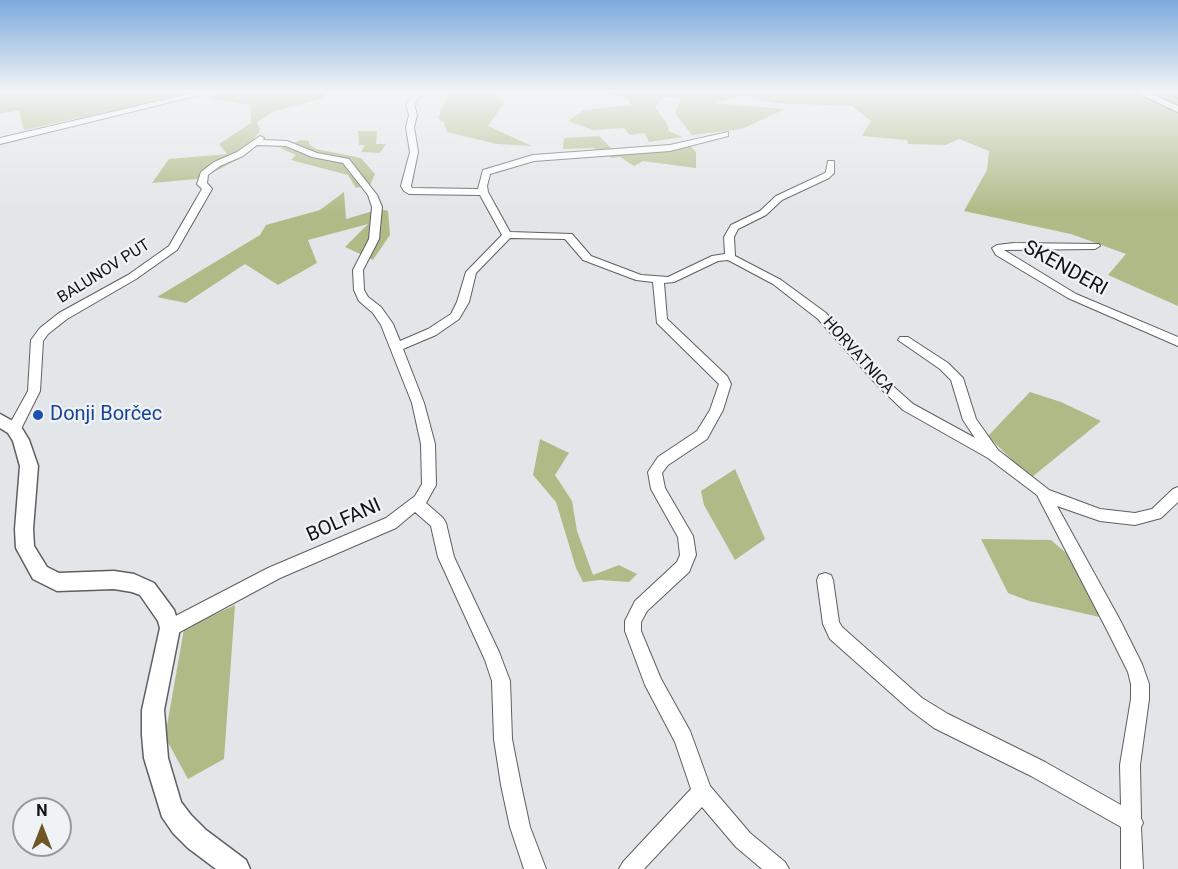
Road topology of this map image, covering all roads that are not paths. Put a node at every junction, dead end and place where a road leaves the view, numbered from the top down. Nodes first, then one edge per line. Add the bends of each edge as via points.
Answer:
1 (40, 132) edge
2 (411, 132) edge
3 (725, 134) dead end
4 (4, 140) edge
5 (258, 140) joint
6 (0, 151) edge
7 (831, 163) dead end
8 (483, 192) junction
9 (507, 235) junction
10 (1095, 246) dead end
11 (730, 257) junction
12 (658, 281) junction
13 (904, 340) dead end
14 (1178, 342) edge
15 (396, 347) junction
16 (7, 424) edge
17 (993, 454) junction
18 (1178, 493) edge
19 (1046, 495) junction
20 (416, 504) junction
21 (825, 580) dead end
22 (170, 628) junction
23 (702, 792) junction
24 (1133, 823) junction
25 (237, 869) edge
26 (535, 869) edge
27 (630, 869) edge
28 (778, 869) edge
29 (1132, 869) edge

1 - 4 street
2 - 8 street via 414,152 407,190
3 - 8 street via 670,148 526,160 486,172
4 - 6 street via 9,142
5 - 15 street, BOLFANI via 346,161 372,195 377,207 374,239 358,270 359,290 383,317
5 - 16 street, BALUNOV PUT via 204,174 202,184 207,189 173,248 44,331 37,340 34,391
7 - 11 street via 826,176 779,198 763,213 734,227 729,237
8 - 9 street
9 - 12 street via 568,236 582,254 595,262
9 - 15 street via 471,272 464,302 455,316 432,332
10 - 14 street, SKENDERI via 997,248 1072,296
11 - 12 street via 716,258 676,278
11 - 17 street, HORVATNICA via 777,282 822,316 908,407
12 - 23 street via 661,320 725,384 702,435 663,460 655,472 658,489 685,536 688,555 683,567 641,606 633,621 639,650 683,738
13 - 17 street, HORVATNICA via 957,378 970,420
15 - 20 street, BOLFANI via 418,403 428,444 429,485
16 - 22 street via 21,440 29,466 25,548 40,573 57,582 134,583 155,597
17 - 19 street, HORVATNICA
18 - 19 street via 1156,514 1135,519 1100,515
19 - 24 street, HORVATNICA via 1140,684 1130,765
20 - 22 street, BOLFANI via 383,527 274,573
20 - 26 street via 438,523 446,557 501,681 503,739 511,785
21 - 24 street via 831,624 836,633 916,704
22 - 25 street via 153,710 156,758 171,808 182,824
23 - 27 street
23 - 28 street via 743,840
24 - 29 street, HORVATNICA

